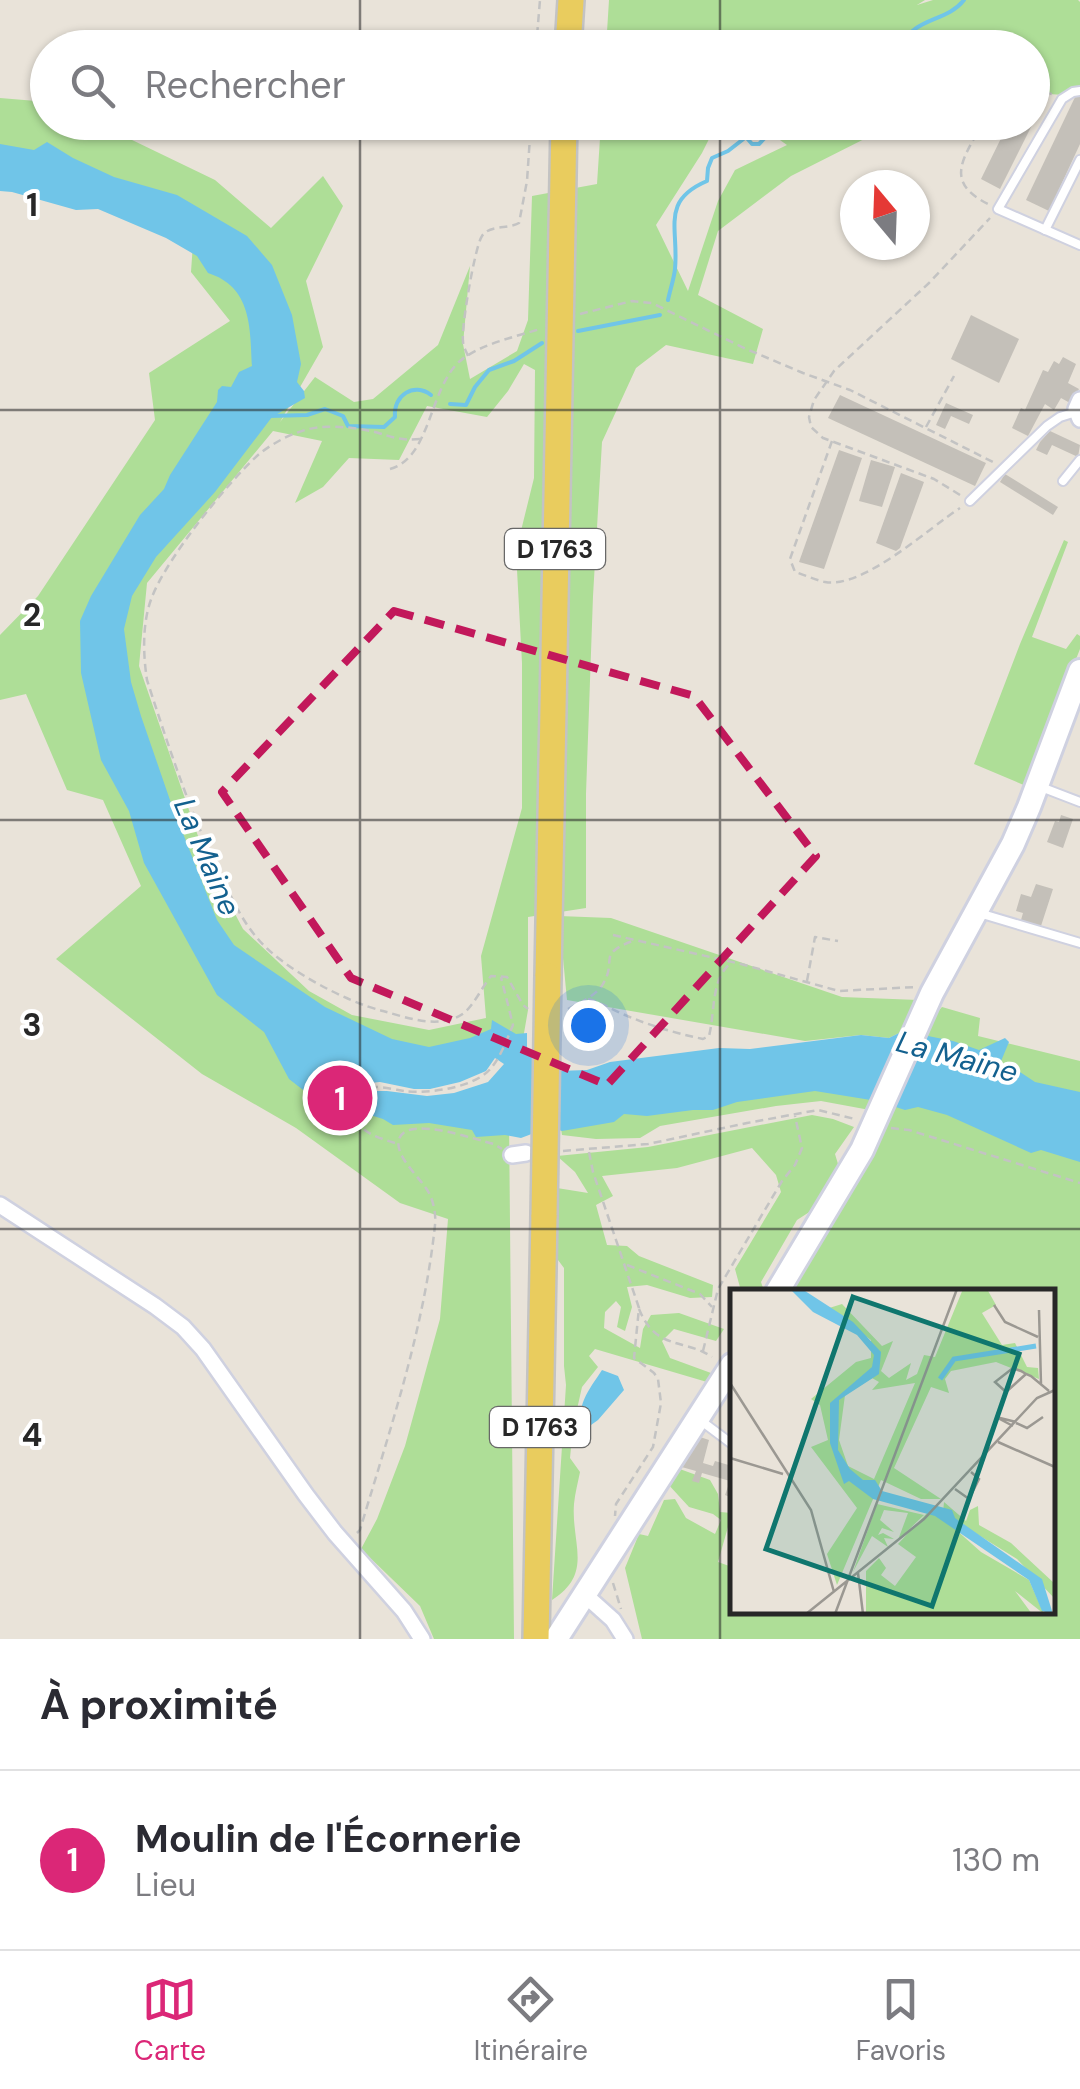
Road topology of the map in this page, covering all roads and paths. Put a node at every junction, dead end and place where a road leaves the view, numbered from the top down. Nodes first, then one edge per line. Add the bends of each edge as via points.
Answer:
1 (540, 0) edge
2 (571, 0) edge
3 (538, 30) edge
4 (569, 30) edge
5 (1080, 91) edge
6 (1050, 94) edge
7 (1062, 99) junction
8 (1050, 120) edge
9 (530, 140) edge
10 (564, 140) edge
11 (974, 140) edge
12 (1038, 140) edge
13 (1080, 160) edge
14 (998, 210) junction
15 (1045, 230) junction
16 (1080, 245) edge
17 (574, 316) dead end
18 (546, 327) dead end
19 (468, 356) junction
20 (954, 376) dead end
21 (826, 381) junction
22 (1079, 410) edge
23 (925, 428) junction
24 (420, 439) junction
25 (832, 441) junction
26 (1080, 460) edge
27 (1005, 468) junction
28 (390, 470) dead end
29 (1063, 482) dead end
30 (970, 501) junction
31 (1080, 671) edge
32 (1037, 785) junction
33 (1080, 802) edge
34 (976, 912) junction
35 (613, 935) dead end
36 (635, 940) junction
37 (838, 942) dead end
38 (1080, 943) edge
39 (732, 962) junction
40 (500, 975) junction
41 (807, 982) junction
42 (932, 992) junction
43 (586, 999) junction
44 (563, 1012) dead end
45 (539, 1016) dead end
46 (794, 1114) junction
47 (870, 1120) junction
48 (398, 1144) junction
49 (519, 1154) dead end
50 (1080, 1183) edge
51 (0, 1205) edge
52 (625, 1265) junction
53 (779, 1289) edge
54 (638, 1308) junction
55 (713, 1308) junction
56 (703, 1351) junction
57 (730, 1366) edge
58 (730, 1369) edge
59 (698, 1418) junction
60 (730, 1442) edge
61 (628, 1528) junction
62 (346, 1545) junction
63 (612, 1578) dead end
64 (583, 1597) junction
65 (622, 1612) dead end
66 (422, 1639) edge
67 (536, 1639) edge
68 (556, 1639) edge
69 (624, 1639) edge

1 - 3 path
2 - 4 main road
5 - 7 lane
6 - 7 path
7 - 8 lane
9 - 19 path via 519,223 482,236 472,266 462,340
10 - 67 main road, D 1763, bridge
11 - 14 path via 959,176 974,197
12 - 14 lane
13 - 15 lane
14 - 15 lane
14 - 21 path
15 - 16 lane
17 - 21 path via 632,301 652,303
18 - 19 path
19 - 24 path via 448,374
20 - 23 path
21 - 23 path
21 - 25 path via 809,417 810,427
22 - 27 lane via 1048,426
23 - 27 path
24 - 28 path via 403,466
24 - 40 path via 321,428 260,454 164,573 146,623 144,666 212,858 240,913 270,951 329,990 418,1020 441,1022 465,1012 491,976
25 - 30 path via 934,479
25 - 30 path via 790,558 795,572 828,583 850,580 888,561
26 - 29 lane
27 - 30 lane
31 - 32 street
32 - 33 lane
32 - 34 street
34 - 38 lane
34 - 42 street
35 - 36 path
36 - 39 path
36 - 43 path via 616,947 603,986
37 - 41 path via 814,937
39 - 41 path
39 - 43 path via 718,981 709,1036 702,1039
40 - 45 path
40 - 48 path via 513,1025 490,1070 437,1091 355,1093 353,1115 363,1129
41 - 42 path via 838,991 906,986
42 - 47 street
43 - 44 path
46 - 47 path via 818,1110
46 - 52 path via 589,1150
46 - 55 path via 802,1148
47 - 50 path
47 - 53 street via 862,1150
48 - 49 path via 413,1127
48 - 62 path via 430,1193 436,1219 416,1338 360,1530
51 - 62 street via 183,1327
52 - 54 path
52 - 55 path via 700,1294
54 - 56 path via 655,1333
54 - 61 path via 634,1358 658,1379 661,1403 653,1447 616,1504 615,1518
55 - 56 path
56 - 57 path
58 - 59 street
59 - 60 lane
59 - 61 street
61 - 64 street
62 - 66 street
63 - 65 path
64 - 68 street
64 - 69 street via 614,1620

